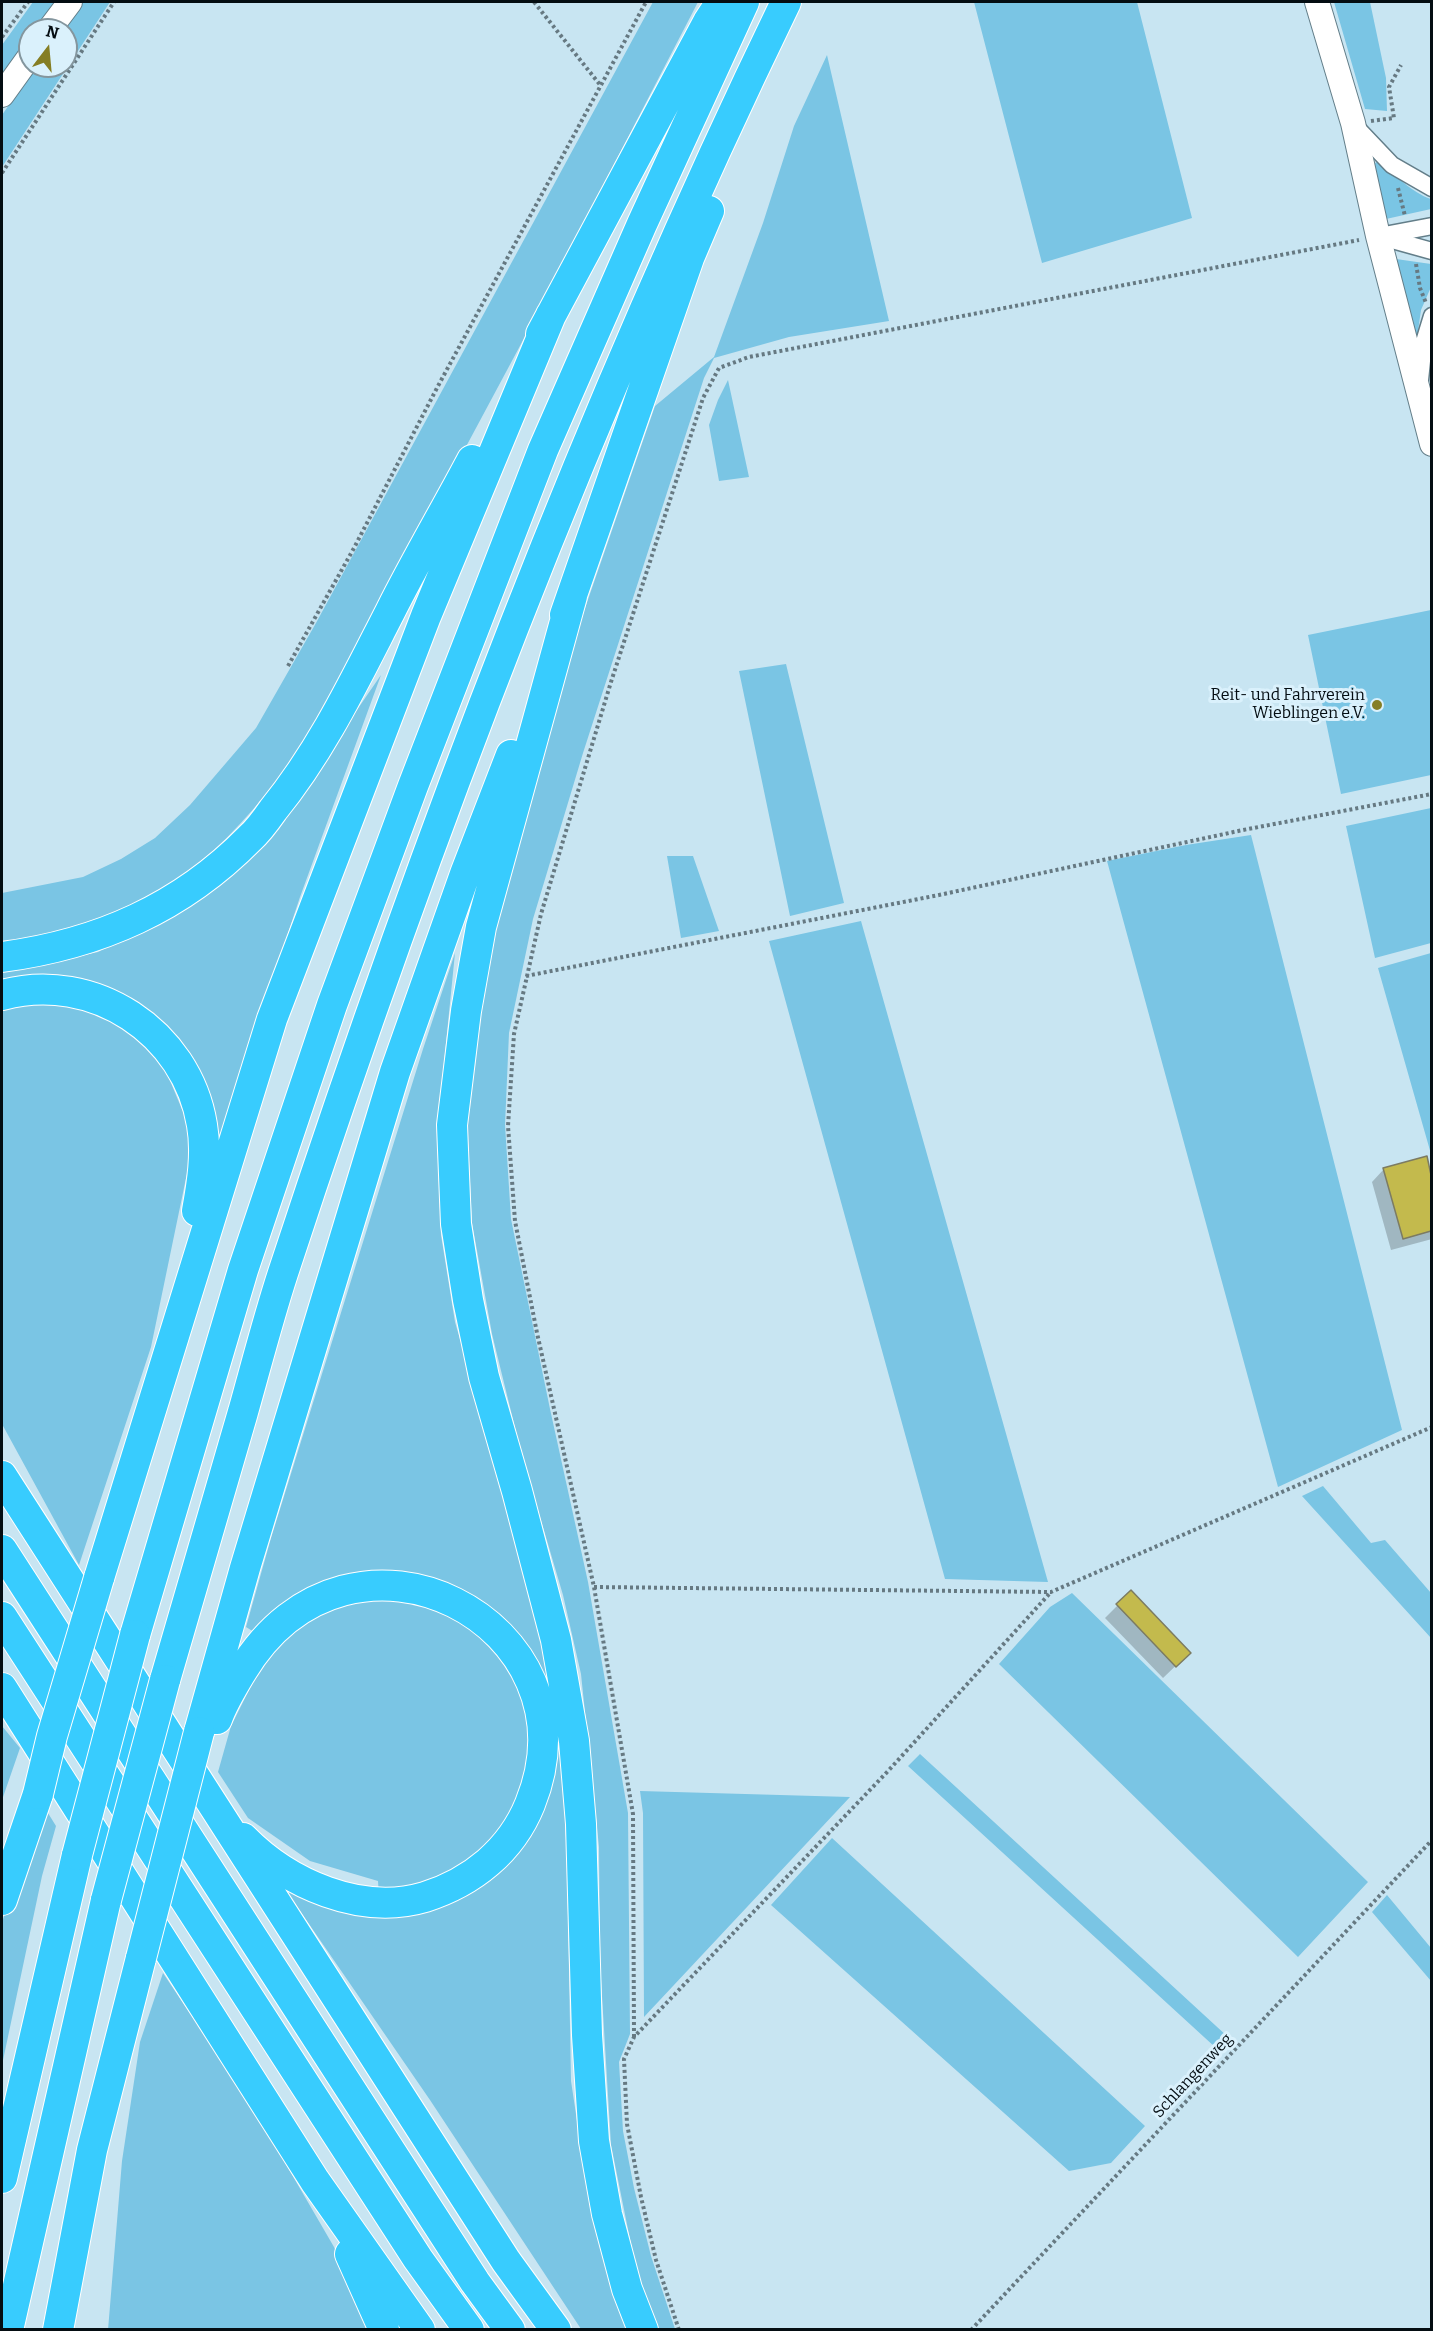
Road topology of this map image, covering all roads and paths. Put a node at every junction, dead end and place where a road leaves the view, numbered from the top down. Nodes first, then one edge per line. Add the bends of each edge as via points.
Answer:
1 (28, 2) edge
2 (70, 2) edge
3 (114, 2) edge
4 (534, 2) edge
5 (646, 2) edge
6 (721, 2) edge
7 (744, 2) edge
8 (786, 2) edge
9 (1317, 2) edge
10 (58, 18) edge
11 (2, 37) edge
12 (1401, 65) dead end
13 (18, 73) edge
14 (750, 76) junction
15 (601, 86) junction
16 (2, 95) edge
17 (1353, 123) junction
18 (1392, 165) junction
19 (2, 173) edge
20 (1431, 188) edge
21 (1431, 226) edge
22 (1409, 230) junction
23 (1378, 236) junction
24 (1413, 247) junction
25 (1431, 251) edge
26 (1431, 311) edge
27 (550, 315) junction
28 (1431, 316) edge
29 (1418, 396) junction
30 (1431, 444) edge
31 (572, 596) junction
32 (288, 666) dead end
33 (1431, 794) edge
34 (2, 957) edge
35 (526, 976) junction
36 (2, 995) edge
37 (177, 1323) junction
38 (1431, 1427) edge
39 (2, 1476) edge
40 (2, 1550) edge
41 (594, 1587) junction
42 (1051, 1592) junction
43 (2, 1617) edge
44 (2, 1688) edge
45 (2, 1705) edge
46 (44, 1738) junction
47 (203, 1739) junction
48 (35, 1788) junction
49 (216, 1811) junction
50 (2, 1839) edge
51 (1431, 1839) edge
52 (2, 1900) edge
53 (634, 2037) junction
54 (92, 2150) junction
55 (2, 2178) edge
56 (315, 2181) junction
57 (8, 2330) edge
58 (58, 2330) edge
59 (80, 2330) edge
60 (384, 2330) edge
61 (420, 2330) edge
62 (469, 2330) edge
63 (510, 2330) edge
64 (556, 2330) edge
65 (643, 2330) edge
66 (679, 2330) edge
67 (971, 2330) edge

1 - 11 path
2 - 10 main road
3 - 19 path
4 - 15 path
5 - 15 path
6 - 27 highway
7 - 55 highway, bridge via 543,450 332,1005 243,1270 135,1635 77,1855
8 - 14 highway
9 - 17 main road
12 - 17 path via 1389,87 1394,118
13 - 16 main road
14 - 31 highway via 735,147 689,258
14 - 57 highway, bridge via 670,248 467,750 282,1277 165,1680 106,1900
15 - 32 path
17 - 18 street
17 - 23 main road
18 - 20 street
18 - 22 path
21 - 22 street
22 - 23 street
23 - 24 street
23 - 29 main road
23 - 35 path via 749,357 719,368 703,398 611,682
24 - 25 street
24 - 26 path via 1420,288
27 - 34 highway via 339,712 291,788 251,838 164,906 113,930
27 - 37 highway via 426,616 272,1019
28 - 29 street
29 - 30 main road
31 - 47 highway via 465,874 395,1072 244,1568
31 - 65 highway via 481,927 452,1125 456,1213 468,1300 484,1377 556,1640 574,1741 594,2141 607,2214 627,2289
33 - 35 path
35 - 41 path via 514,1034 508,1126 515,1221
36 - 37 highway via 34,989 58,990 104,1001 145,1025 162,1041 189,1080 204,1149 199,1203
37 - 46 highway, bridge via 99,1578
38 - 42 path
39 - 49 highway
40 - 63 highway via 468,2272
41 - 42 path
41 - 53 path via 633,1814
42 - 53 path via 889,1770
43 - 62 highway via 418,2259
44 - 46 highway
45 - 46 highway
46 - 48 highway, bridge
46 - 56 highway
47 - 49 highway via 258,1646 273,1629 301,1608 333,1593 379,1585 425,1590 458,1604 487,1623 523,1668 537,1701 541,1723 543,1746 535,1792 514,1834 473,1875 420,1898 373,1902 306,1883 265,1857
47 - 54 highway, bridge via 185,1789
48 - 50 highway
48 - 52 highway
49 - 64 highway via 506,2261
51 - 67 path, Schlangenweg
53 - 66 path via 624,2059 627,2124 656,2260
54 - 58 highway
54 - 59 highway
56 - 60 highway
56 - 61 highway

